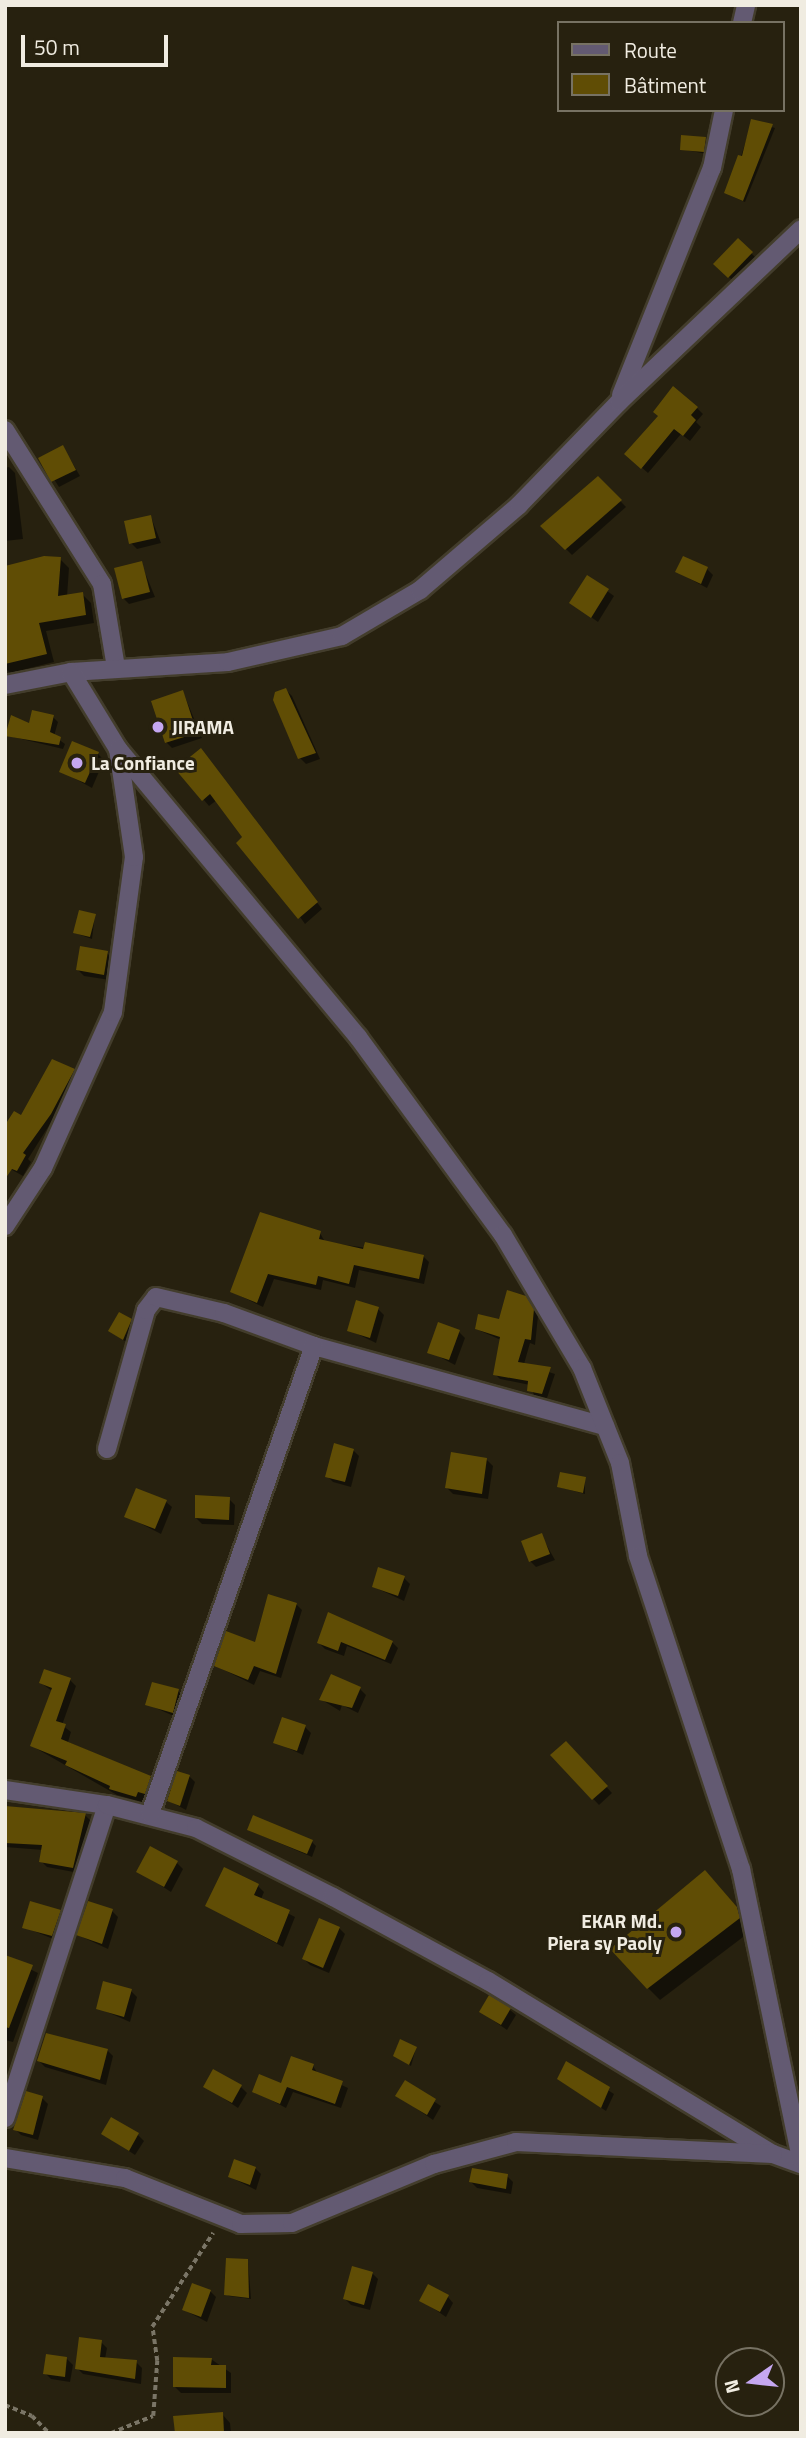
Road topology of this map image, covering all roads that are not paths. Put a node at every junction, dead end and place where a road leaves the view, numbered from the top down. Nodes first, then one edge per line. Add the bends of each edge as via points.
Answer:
1 (724, 112) edge
2 (801, 229) edge
3 (619, 402) junction
4 (5, 430) edge
5 (116, 668) junction
6 (71, 672) junction
7 (5, 685) edge
8 (118, 749) junction
9 (5, 1226) edge
10 (314, 1346) junction
11 (605, 1426) junction
12 (107, 1449) dead end
13 (5, 1790) edge
14 (107, 1805) junction
15 (150, 1814) junction
16 (5, 2118) edge
17 (773, 2154) junction
18 (5, 2158) edge
19 (801, 2159) edge
20 (801, 2164) edge

1 - 3 street via 712,169
2 - 3 street
3 - 5 street via 519,505 420,590 342,635 228,662
4 - 5 street via 102,584
5 - 6 street
6 - 7 street
6 - 8 street
8 - 9 street via 134,856 113,1012 43,1168
8 - 11 street via 358,1037 503,1235 582,1368
10 - 11 street
10 - 12 street via 224,1313 156,1297 146,1310
10 - 15 street
11 - 19 street via 620,1463 638,1556 741,1869
13 - 14 street
14 - 15 street
14 - 16 street
15 - 17 street via 196,1828 428,1948
17 - 18 street via 516,2142 434,2164 292,2222 241,2224 125,2178
17 - 20 street

